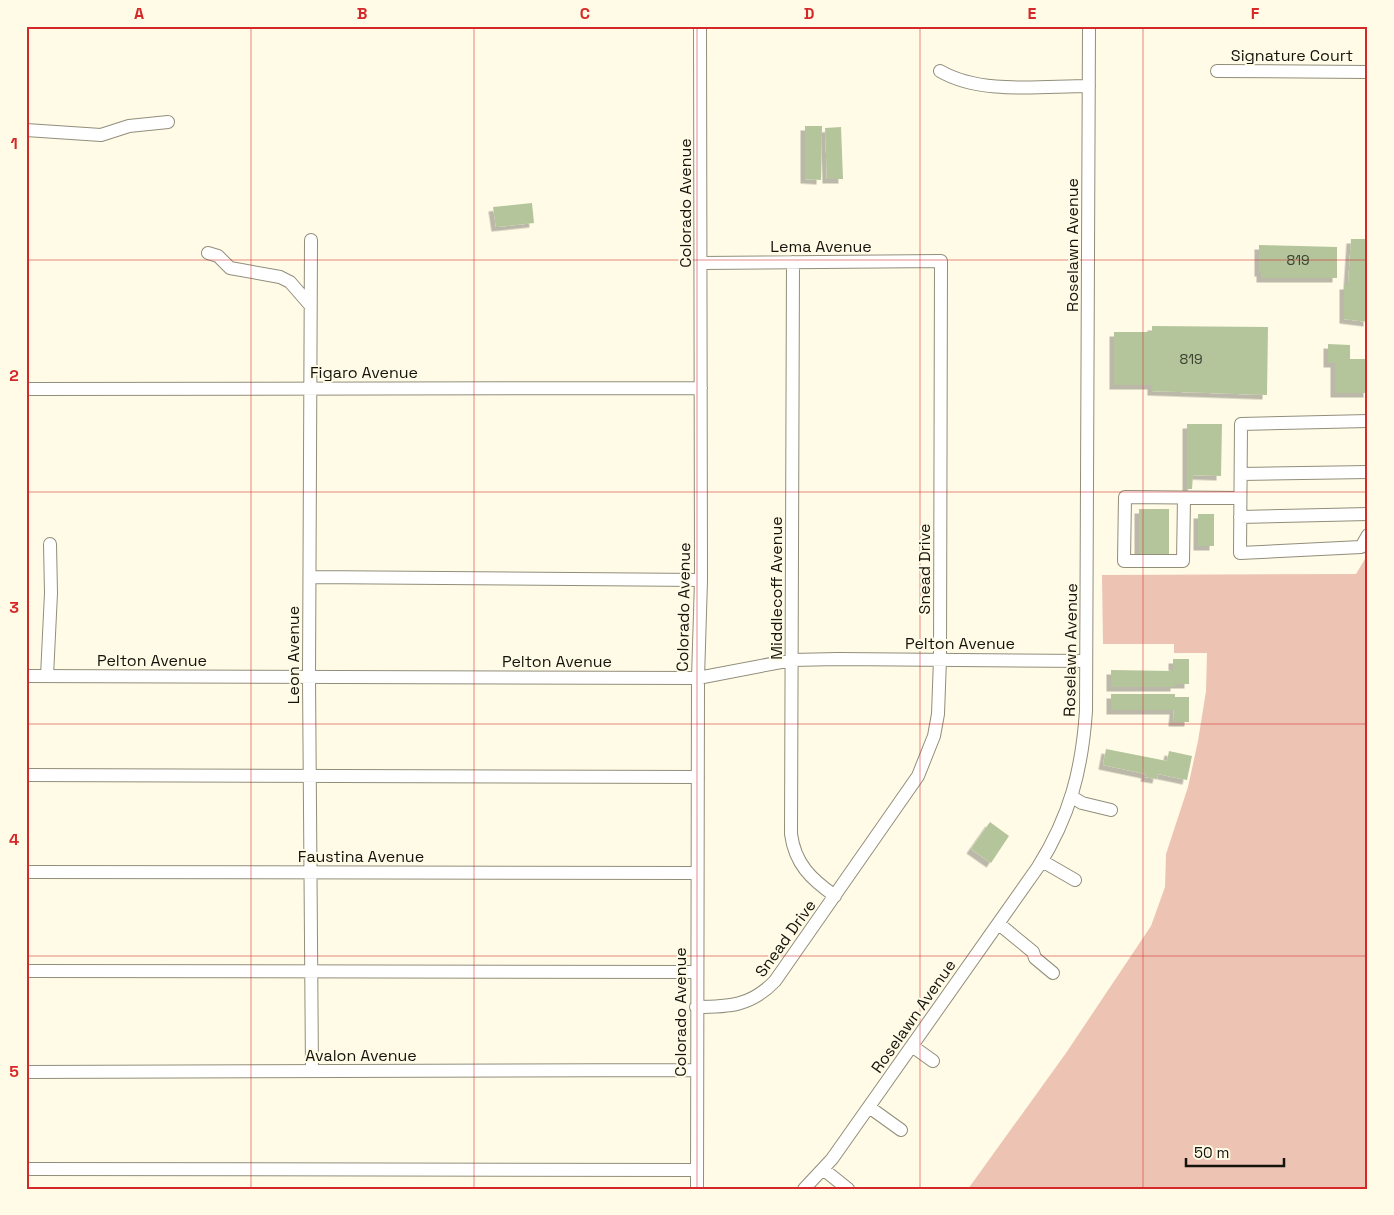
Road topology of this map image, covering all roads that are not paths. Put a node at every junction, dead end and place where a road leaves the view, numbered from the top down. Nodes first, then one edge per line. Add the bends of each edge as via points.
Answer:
1 (700, 26) edge
2 (1089, 26) edge
3 (940, 71) dead end
4 (1217, 71) dead end
5 (1368, 72) edge
6 (1088, 86) junction
7 (168, 122) dead end
8 (26, 130) edge
9 (311, 240) dead end
10 (208, 253) dead end
11 (941, 261) joint
12 (793, 262) junction
13 (701, 263) junction
14 (310, 305) junction
15 (702, 388) junction
16 (26, 389) edge
17 (310, 389) junction
18 (1368, 421) edge
19 (1368, 472) edge
20 (1241, 474) junction
21 (1184, 498) junction
22 (1240, 498) junction
23 (1368, 514) edge
24 (1240, 517) junction
25 (1368, 535) edge
26 (50, 544) dead end
27 (310, 577) junction
28 (701, 580) junction
29 (792, 660) junction
30 (940, 660) junction
31 (1086, 660) junction
32 (26, 676) edge
33 (47, 676) junction
34 (309, 677) junction
35 (698, 678) junction
36 (311, 775) junction
37 (26, 776) edge
38 (698, 777) junction
39 (1072, 797) junction
40 (1111, 810) dead end
41 (1042, 861) junction
42 (26, 872) edge
43 (310, 872) junction
44 (697, 873) junction
45 (1075, 880) dead end
46 (835, 896) junction
47 (999, 924) junction
48 (26, 971) edge
49 (311, 971) junction
50 (696, 972) junction
51 (1053, 973) dead end
52 (696, 1007) junction
53 (912, 1046) junction
54 (933, 1062) dead end
55 (696, 1070) junction
56 (312, 1071) junction
57 (26, 1072) edge
58 (869, 1107) junction
59 (901, 1130) dead end
60 (26, 1169) edge
61 (823, 1169) junction
62 (697, 1170) junction
63 (697, 1189) edge
64 (804, 1189) edge
65 (848, 1189) edge

1 - 13 street, Colorado Avenue
2 - 6 street, Roselawn Avenue
3 - 6 street via 968,83 987,86
4 - 5 street, Signature Court
6 - 31 street, Roselawn Avenue
7 - 8 street via 129,126 100,135
9 - 14 street, Leon Avenue
10 - 14 street via 218,256 230,268 280,277 290,282
11 - 12 street, Lema Avenue
11 - 30 street, Snead Drive
12 - 13 street, Lema Avenue
12 - 29 street, Middlecoff Avenue
13 - 15 street, Colorado Avenue
14 - 17 street, Leon Avenue
15 - 17 street, Figaro Avenue
15 - 28 street, Colorado Avenue
16 - 17 street, Figaro Avenue
17 - 27 street, Leon Avenue
18 - 20 street via 1242,424
19 - 20 street
20 - 22 street
21 - 21 street via 1125,497 1124,561 1183,562
21 - 22 street
22 - 24 street
23 - 24 street
24 - 25 street via 1240,553 1362,548
26 - 33 street
27 - 28 street
27 - 34 street, Leon Avenue
28 - 35 street, Colorado Avenue
29 - 30 street, Pelton Avenue
29 - 35 street, Pelton Avenue
29 - 46 street, Middlecoff Avenue via 792,844 812,880
30 - 31 street, Pelton Avenue
30 - 46 street, Snead Drive via 938,714 926,758 908,792
31 - 39 street, Roselawn Avenue via 1084,742
32 - 33 street, Pelton Avenue
33 - 34 street, Pelton Avenue
34 - 35 street, Pelton Avenue
34 - 36 street, Leon Avenue
35 - 38 street, Colorado Avenue
36 - 37 street
36 - 38 street
36 - 43 street, Leon Avenue
38 - 44 street, Colorado Avenue
39 - 40 street
39 - 41 street, Roselawn Avenue
41 - 45 street
41 - 47 street, Roselawn Avenue
42 - 43 street, Faustina Avenue
43 - 44 street, Faustina Avenue
43 - 49 street, Leon Avenue
44 - 50 street, Colorado Avenue
46 - 52 street, Snead Drive via 765,992 743,1003
47 - 51 street
47 - 53 street, Roselawn Avenue
48 - 49 street
49 - 50 street
49 - 56 street, Leon Avenue
50 - 52 street, Colorado Avenue
52 - 55 street, Colorado Avenue
53 - 54 street
53 - 58 street, Roselawn Avenue
55 - 56 street, Avalon Avenue
55 - 62 street, Colorado Avenue
56 - 57 street, Avalon Avenue
58 - 59 street
58 - 61 street, Roselawn Avenue
60 - 62 street
61 - 64 street, Roselawn Avenue
61 - 65 street
62 - 63 street, Colorado Avenue

